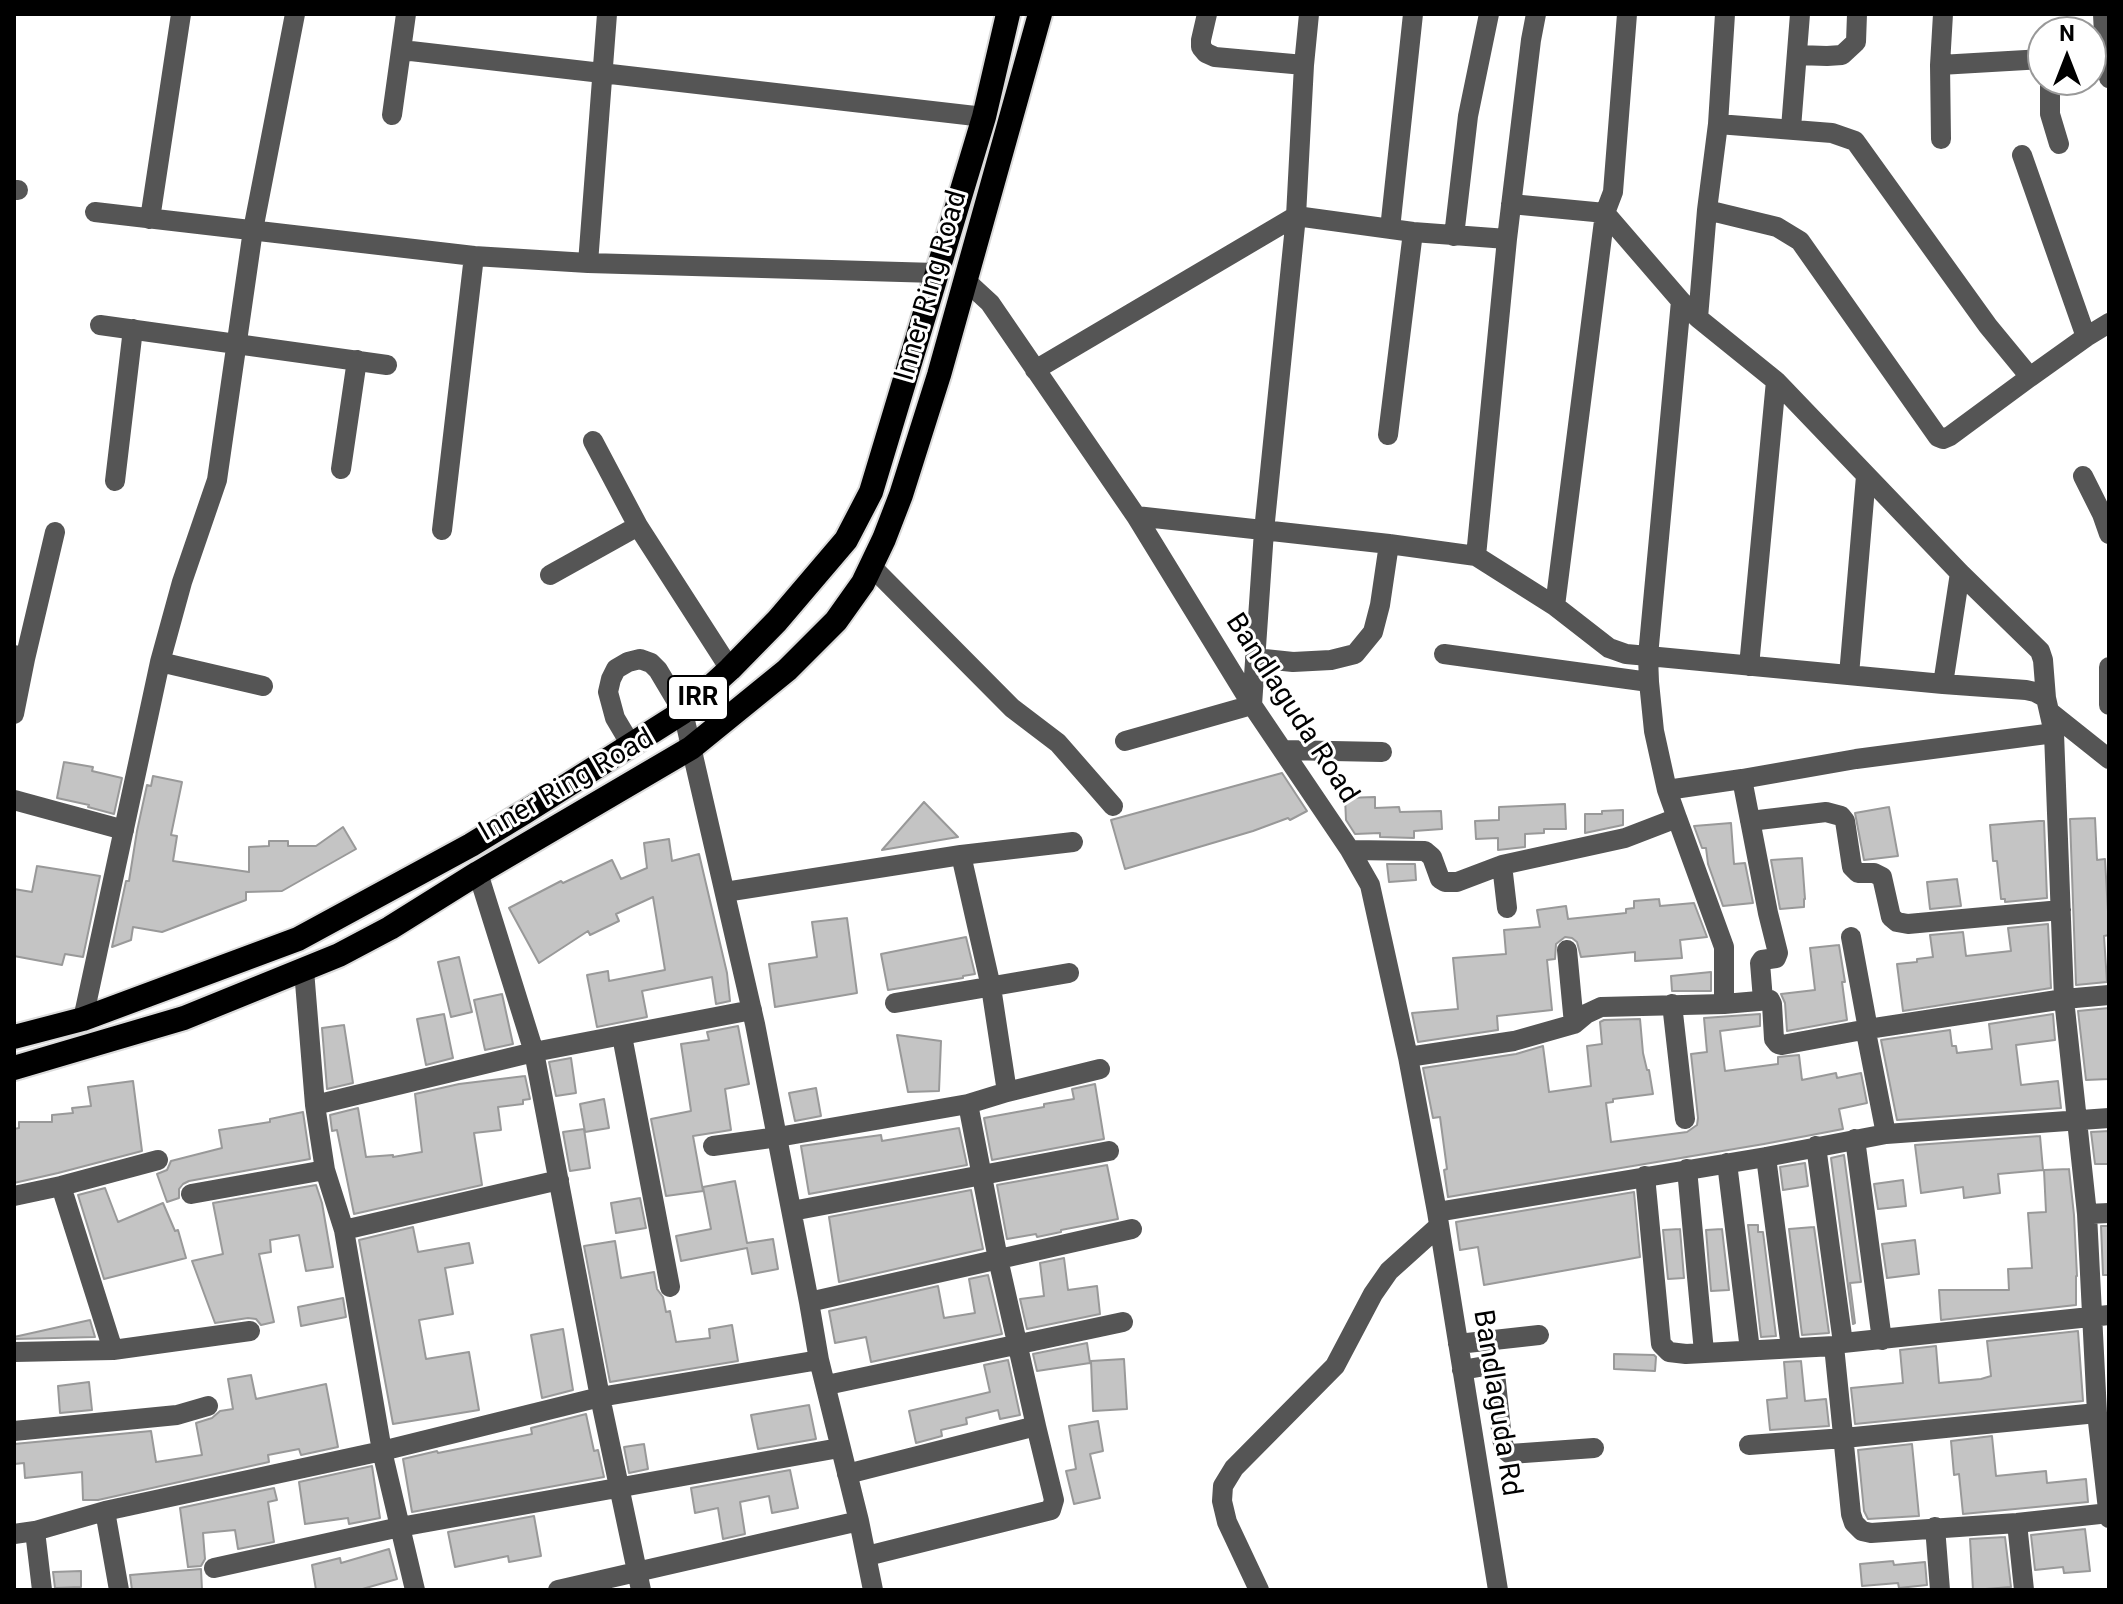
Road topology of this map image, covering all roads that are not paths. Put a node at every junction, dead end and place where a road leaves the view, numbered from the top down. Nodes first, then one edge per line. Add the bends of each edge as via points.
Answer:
1 (181, 14) edge
2 (295, 14) edge
3 (406, 14) edge
4 (607, 14) edge
5 (1008, 14) edge
6 (1040, 14) edge
7 (1207, 14) edge
8 (1309, 14) edge
9 (1413, 14) edge
10 (1489, 14) edge
11 (1536, 14) edge
12 (1627, 14) edge
13 (1725, 14) edge
14 (1800, 14) edge
15 (1857, 14) edge
16 (1943, 14) edge
17 (402, 50) junction
18 (1797, 55) junction
19 (2027, 60) edge
20 (1304, 65) junction
21 (1940, 65) junction
22 (601, 71) junction
23 (2050, 96) edge
24 (392, 115) dead end
25 (984, 117) junction
26 (1718, 124) junction
27 (1791, 128) junction
28 (1941, 139) dead end
29 (2059, 144) dead end
30 (2022, 155) dead end
31 (1511, 204) junction
32 (1707, 210) junction
33 (95, 212) dead end
34 (1605, 213) junction
35 (1296, 216) junction
36 (150, 219) junction
37 (1390, 229) junction
38 (253, 230) junction
39 (1413, 232) junction
40 (1454, 236) junction
41 (1507, 239) junction
42 (474, 256) junction
43 (588, 263) junction
44 (936, 273) junction
45 (965, 280) junction
46 (1681, 301) junction
47 (1698, 318) junction
48 (2109, 323) edge
49 (100, 325) dead end
50 (133, 329) junction
51 (2086, 337) junction
52 (237, 343) junction
53 (357, 360) junction
54 (387, 365) dead end
55 (1035, 370) junction
56 (2030, 377) junction
57 (1776, 381) junction
58 (1388, 435) dead end
59 (593, 441) dead end
60 (341, 469) dead end
61 (1866, 476) junction
62 (2083, 476) dead end
63 (115, 481) dead end
64 (1136, 516) junction
65 (638, 526) junction
66 (442, 530) dead end
67 (1264, 531) junction
68 (55, 532) dead end
69 (2109, 534) edge
70 (1389, 544) junction
71 (1476, 556) junction
72 (871, 566) junction
73 (1960, 573) junction
74 (550, 575) dead end
75 (1555, 606) junction
76 (1444, 654) dead end
77 (1648, 656) junction
78 (20, 657) edge
79 (1255, 658) junction
80 (160, 662) junction
81 (1749, 666) junction
82 (2109, 667) edge
83 (730, 669) junction
84 (1849, 675) junction
85 (1649, 682) junction
86 (1943, 684) junction
87 (263, 686) dead end
88 (2109, 697) edge
89 (1252, 705) junction
90 (2048, 705) junction
91 (683, 712) junction
92 (14, 714) edge
93 (2054, 733) junction
94 (1125, 741) dead end
95 (631, 745) junction
96 (691, 748) junction
97 (1283, 750) junction
98 (1382, 752) dead end
99 (2109, 759) edge
100 (1742, 779) junction
101 (1667, 790) junction
102 (14, 800) edge
103 (1113, 806) dead end
104 (1677, 818) junction
105 (1750, 821) junction
106 (124, 830) junction
107 (1073, 842) dead end
108 (1350, 850) junction
109 (961, 855) junction
110 (1502, 865) junction
111 (478, 873) junction
112 (725, 892) junction
113 (1507, 908) dead end
114 (2061, 910) junction
115 (1851, 937) dead end
116 (1567, 950) dead end
117 (304, 970) junction
118 (1069, 973) dead end
119 (991, 987) junction
120 (2109, 995) edge
121 (2064, 999) junction
122 (1763, 1000) junction
123 (895, 1003) dead end
124 (1672, 1004) junction
125 (1724, 1004) junction
126 (752, 1010) junction
127 (83, 1019) junction
128 (1574, 1024) junction
129 (1868, 1029) junction
130 (622, 1036) junction
131 (14, 1037) edge
132 (534, 1052) junction
133 (1408, 1057) junction
134 (14, 1068) edge
135 (1100, 1069) dead end
136 (1007, 1092) junction
137 (968, 1104) junction
138 (315, 1105) junction
139 (2109, 1118) edge
140 (1685, 1119) dead end
141 (2078, 1120) junction
142 (1886, 1134) junction
143 (778, 1137) junction
144 (1855, 1139) junction
145 (713, 1146) dead end
146 (1816, 1146) junction
147 (1109, 1151) dead end
148 (1766, 1157) junction
149 (158, 1160) dead end
150 (1727, 1163) junction
151 (1687, 1169) junction
152 (325, 1170) junction
153 (983, 1175) junction
154 (1645, 1176) junction
155 (559, 1180) junction
156 (61, 1186) junction
157 (191, 1194) dead end
158 (14, 1196) edge
159 (792, 1211) junction
160 (2109, 1213) edge
161 (2087, 1214) junction
162 (1438, 1219) junction
163 (1132, 1229) dead end
164 (344, 1230) junction
165 (998, 1259) junction
166 (670, 1287) dead end
167 (809, 1302) junction
168 (2101, 1316) edge
169 (1123, 1322) dead end
170 (250, 1331) dead end
171 (1539, 1335) dead end
172 (1882, 1340) junction
173 (1458, 1344) junction
174 (1018, 1345) junction
175 (1838, 1345) junction
176 (1791, 1348) junction
177 (113, 1350) junction
178 (1750, 1350) junction
179 (14, 1352) edge
180 (1704, 1352) junction
181 (819, 1360) junction
182 (1462, 1370) junction
183 (827, 1385) junction
184 (600, 1397) junction
185 (208, 1406) dead end
186 (2097, 1413) junction
187 (1036, 1426) junction
188 (14, 1431) edge
189 (1844, 1438) junction
190 (1502, 1439) junction
191 (1474, 1443) junction
192 (1749, 1445) dead end
193 (839, 1448) junction
194 (1594, 1448) dead end
195 (382, 1451) junction
196 (847, 1474) junction
197 (619, 1486) junction
198 (105, 1511) junction
199 (2109, 1516) edge
200 (859, 1521) junction
201 (2017, 1523) junction
202 (400, 1527) junction
203 (1935, 1527) junction
204 (35, 1531) junction
205 (14, 1534) edge
206 (867, 1556) junction
207 (214, 1568) dead end
208 (639, 1581) edge
209 (42, 1590) edge
210 (119, 1590) edge
211 (415, 1590) edge
212 (558, 1590) edge
213 (873, 1590) edge
214 (1259, 1590) edge
215 (1498, 1590) edge
216 (1940, 1590) edge
217 (2024, 1590) edge

1 - 36 street
2 - 38 street
3 - 17 street
4 - 22 street
5 - 25 highway, Inner Ring Road / IRR
6 - 45 highway, Inner Ring Road / IRR
7 - 20 street via 1201,40 1206,53
8 - 20 street
9 - 37 street
10 - 40 street via 1468,116
11 - 31 street
12 - 34 street via 1613,192
13 - 26 street
14 - 18 street
15 - 18 street via 1856,42 1842,55
16 - 21 street
17 - 22 street
17 - 24 street
18 - 27 street
19 - 21 street
20 - 35 street
21 - 28 street
22 - 25 street
22 - 43 street
23 - 29 street
25 - 44 highway, Inner Ring Road / IRR
26 - 27 street
26 - 32 street
27 - 56 street via 1855,141
30 - 51 street
31 - 34 street
31 - 41 street
32 - 47 street
32 - 56 street via 1777,227 1800,241 1938,437 1950,436
33 - 36 street
34 - 46 street
34 - 75 street
35 - 37 street
35 - 55 street
35 - 67 street
36 - 38 street
37 - 39 street
38 - 42 street
38 - 52 street
39 - 40 street
39 - 58 street
40 - 41 street
41 - 71 street
42 - 43 street
42 - 66 street
43 - 44 street
44 - 83 highway, Inner Ring Road / IRR via 871,492 846,540
45 - 55 street, Bandlaguda Road via 990,303
45 - 72 highway, Inner Ring Road / IRR via 901,495
46 - 47 street
46 - 77 street
47 - 57 street
48 - 51 street
49 - 50 street
50 - 52 street
50 - 63 street
51 - 56 street
52 - 53 street
52 - 80 street via 217,480
53 - 54 street
53 - 60 street
55 - 64 street, Bandlaguda Road
57 - 61 street
57 - 81 street
59 - 65 street
61 - 73 street
61 - 84 street
62 - 69 street
64 - 67 street
64 - 89 street, Bandlaguda Road
65 - 74 street
65 - 83 street
67 - 70 street
67 - 79 street
68 - 78 street
70 - 71 street
70 - 79 street via 1373,632 1355,654 1293,662
71 - 75 street
72 - 96 highway, Inner Ring Road / IRR via 836,621 797,661
72 - 103 street via 1012,708 1058,743
73 - 86 street
73 - 90 street via 2040,651
75 - 77 street via 1617,652
76 - 85 street
77 - 81 street
77 - 85 street
78 - 92 street
79 - 89 street
80 - 87 street
80 - 106 street
81 - 84 street
82 - 88 street
83 - 91 highway, Inner Ring Road / IRR
84 - 86 street
85 - 101 street
86 - 90 street via 2026,690
89 - 94 street
89 - 97 street, Bandlaguda Road
90 - 93 street
90 - 99 street
91 - 95 highway, Inner Ring Road / IRR
91 - 95 street via 651,663 640,659 616,669 608,692
91 - 96 street
93 - 100 street
93 - 114 street
95 - 127 highway, Inner Ring Road / IRR via 471,845 298,939
96 - 111 highway, Inner Ring Road / IRR
96 - 112 street
97 - 98 street
97 - 108 street, Bandlaguda Road
100 - 101 street
100 - 105 street
101 - 104 street
102 - 106 street
104 - 110 street via 1625,838
104 - 125 street via 1724,947
105 - 114 street via 1826,812 1841,816 1852,867 1882,877 1891,917 1897,922
105 - 122 street via 1778,953 1760,963
106 - 127 street
107 - 109 street
108 - 110 street via 1425,851 1440,879 1450,883
108 - 133 street, Bandlaguda Road via 1370,885
109 - 112 street
109 - 119 street
110 - 113 street
111 - 117 highway, Inner Ring Road / IRR via 390,928
111 - 132 street
112 - 126 street
114 - 121 street
115 - 129 street
116 - 128 street
117 - 134 highway, Inner Ring Road / IRR via 184,1018
117 - 138 street
118 - 119 street
119 - 123 street
119 - 136 street
120 - 121 street
121 - 129 street
121 - 141 street
122 - 125 street
122 - 129 street via 1772,1004 1778,1044
124 - 125 street
124 - 128 street via 1601,1007
124 - 140 street
126 - 130 street
126 - 143 street
127 - 131 highway, Inner Ring Road / IRR
128 - 133 street via 1514,1041
129 - 142 street
130 - 132 street
130 - 166 street
132 - 138 street
132 - 155 street
133 - 162 street, Bandlaguda Road
135 - 136 street
136 - 137 street
137 - 143 street
137 - 153 street
138 - 152 street
139 - 141 street
141 - 142 street
141 - 161 street
142 - 144 street
143 - 145 street
143 - 159 street
144 - 146 street
144 - 172 street
146 - 148 street
146 - 175 street
147 - 153 street
148 - 150 street
148 - 176 street
149 - 156 street
150 - 151 street
150 - 178 street
151 - 154 street
151 - 180 street
152 - 157 street
152 - 164 street
153 - 159 street
153 - 165 street
154 - 162 street
154 - 180 street via 1661,1344 1669,1352
155 - 164 street
155 - 184 street
156 - 158 street
156 - 177 street
159 - 167 street
160 - 161 street
161 - 168 street
162 - 173 street, Bandlaguda Rd
162 - 214 street via 1389,1271 1335,1366 1234,1468 1223,1486 1227,1522
163 - 165 street
164 - 195 street
165 - 167 street
165 - 174 street
167 - 181 street
168 - 172 street
168 - 186 street
169 - 174 street
170 - 177 street
171 - 173 street
172 - 175 street
173 - 182 street, Bandlaguda Rd
174 - 183 street
174 - 187 street
175 - 176 street
175 - 189 street
176 - 178 street
177 - 179 street
178 - 180 street
181 - 183 street
181 - 184 street
182 - 190 street via 1485,1366 1495,1373
182 - 191 street, Bandlaguda Rd
183 - 193 street
184 - 195 street
184 - 197 street
185 - 188 street via 177,1415
186 - 189 street
186 - 199 street
187 - 196 street
187 - 206 street via 1054,1500 1051,1510
189 - 192 street
189 - 203 street via 1851,1514 1862,1531
190 - 191 street
190 - 194 street via 1510,1454
191 - 215 street, Bandlaguda Rd
193 - 196 street
193 - 197 street
195 - 198 street
195 - 202 street
196 - 200 street
197 - 202 street
197 - 208 street
198 - 204 street
198 - 210 street
199 - 201 street
200 - 206 street
200 - 208 street
201 - 203 street
201 - 217 street
202 - 207 street
202 - 211 street
203 - 216 street
204 - 205 street
204 - 209 street
206 - 213 street
208 - 212 street

